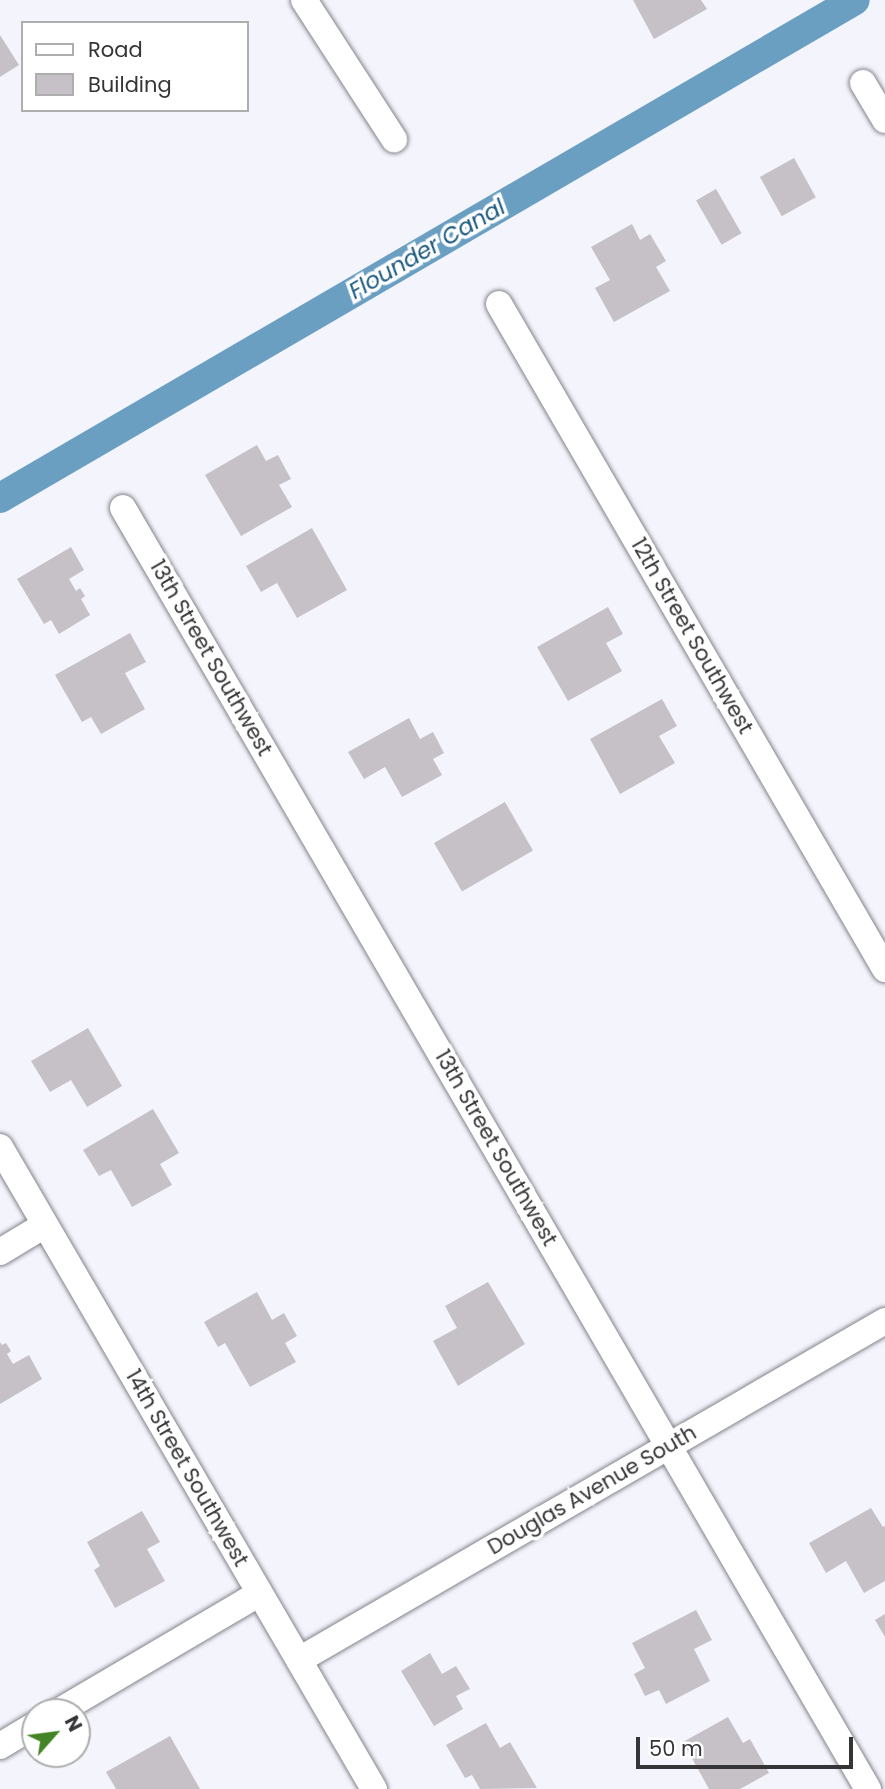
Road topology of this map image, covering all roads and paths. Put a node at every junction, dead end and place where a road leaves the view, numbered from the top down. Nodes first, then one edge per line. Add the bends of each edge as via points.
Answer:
1 (304, 0) edge
2 (863, 83) dead end
3 (885, 120) edge
4 (394, 139) dead end
5 (499, 304) dead end
6 (122, 508) dead end
7 (885, 969) edge
8 (0, 1147) edge
9 (45, 1225) junction
10 (0, 1252) edge
11 (885, 1321) edge
12 (670, 1445) junction
13 (260, 1593) junction
14 (299, 1660) junction
15 (82, 1698) edge
16 (21, 1733) edge
17 (0, 1746) edge
18 (374, 1789) edge
19 (868, 1789) edge

1 - 4 street
2 - 3 street
5 - 7 street, 12th Street Southwest
6 - 12 street, 13th Street Southwest
8 - 9 street, 14th Street Southwest
9 - 10 street
9 - 13 street, 14th Street Southwest
11 - 12 street, Douglas Avenue South
12 - 14 street, Douglas Avenue South
12 - 19 street, 13th Street Southwest
13 - 14 street, 14th Street Southwest
13 - 15 street
14 - 18 street, 14th Street Southwest
16 - 17 street

